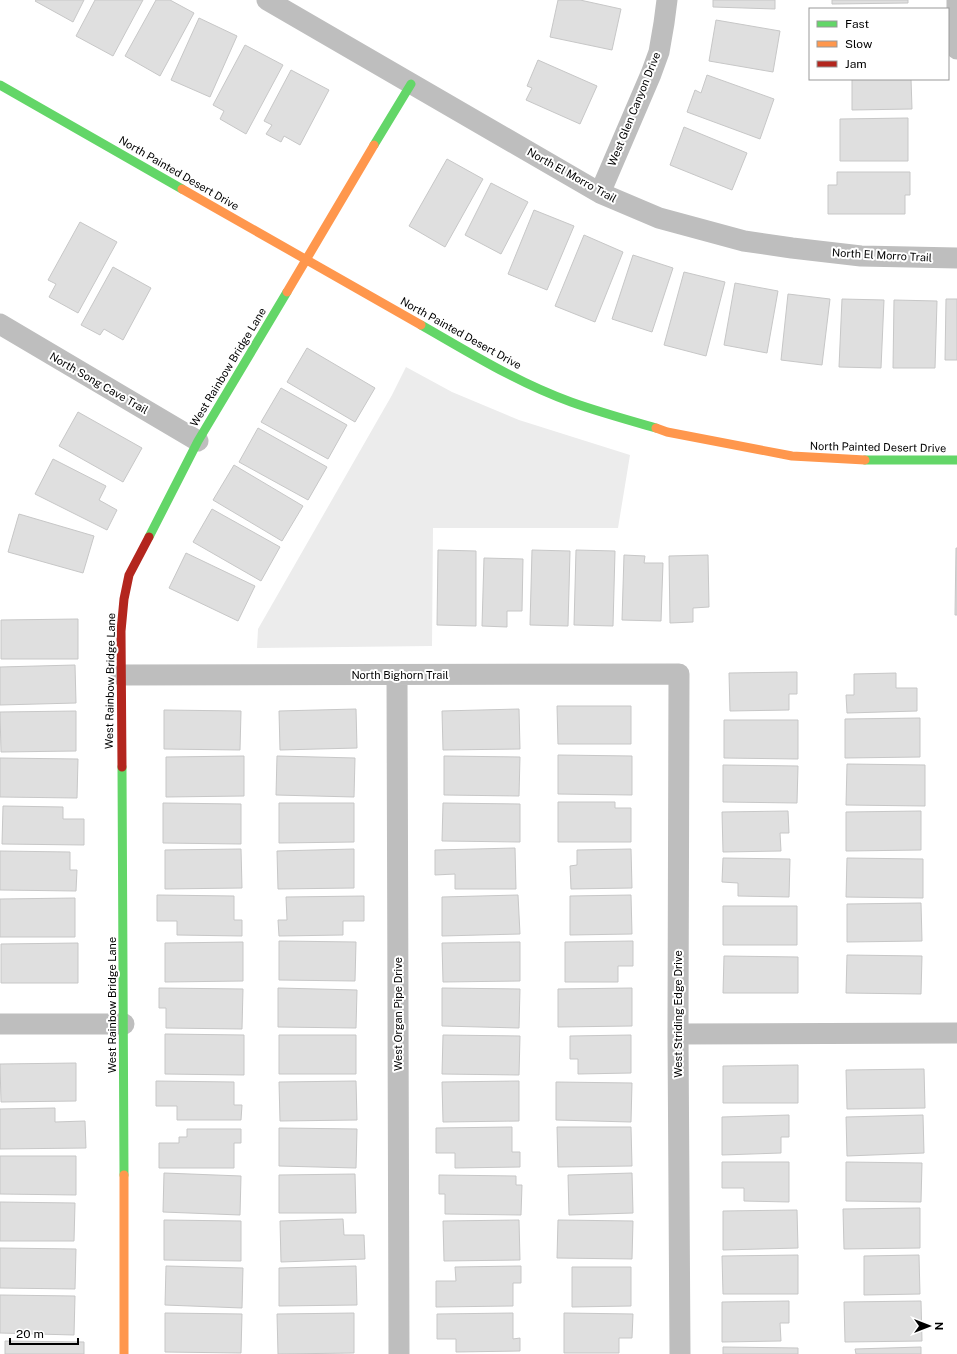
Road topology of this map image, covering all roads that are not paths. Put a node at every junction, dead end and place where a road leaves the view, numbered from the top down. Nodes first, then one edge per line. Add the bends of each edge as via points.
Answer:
1 (267, 0) edge
2 (667, 0) edge
3 (957, 0) edge
4 (957, 49) edge
5 (411, 84) junction
6 (0, 85) edge
7 (600, 193) junction
8 (957, 258) edge
9 (306, 259) junction
10 (0, 324) edge
11 (198, 441) junction
12 (957, 460) edge
13 (679, 674) joint
14 (121, 675) junction
15 (396, 675) junction
16 (0, 1024) edge
17 (124, 1024) junction
18 (957, 1033) edge
19 (678, 1034) junction
20 (124, 1354) edge
21 (398, 1354) edge
22 (680, 1354) edge

1 - 5 street, North El Morro Trail
2 - 7 street, West Glen Canyon Drive via 659,52
3 - 4 street
5 - 7 street, North El Morro Trail
5 - 9 street, West Rainbow Bridge Lane
6 - 9 street, North Painted Desert Drive
7 - 8 street, North El Morro Trail via 659,218 744,241 861,256
9 - 11 street, West Rainbow Bridge Lane
9 - 12 street, North Painted Desert Drive via 493,366 571,402 615,416 667,432 792,456 848,460
10 - 11 street, North Song Cave Trail
11 - 14 street, West Rainbow Bridge Lane via 129,575 121,631
13 - 15 street, North Bighorn Trail
13 - 19 street, West Striding Edge Drive
14 - 15 street, North Bighorn Trail
14 - 17 street, West Rainbow Bridge Lane
15 - 21 street, West Organ Pipe Drive
16 - 17 street
17 - 20 street, West Rainbow Bridge Lane
18 - 19 street
19 - 22 street, West Striding Edge Drive

